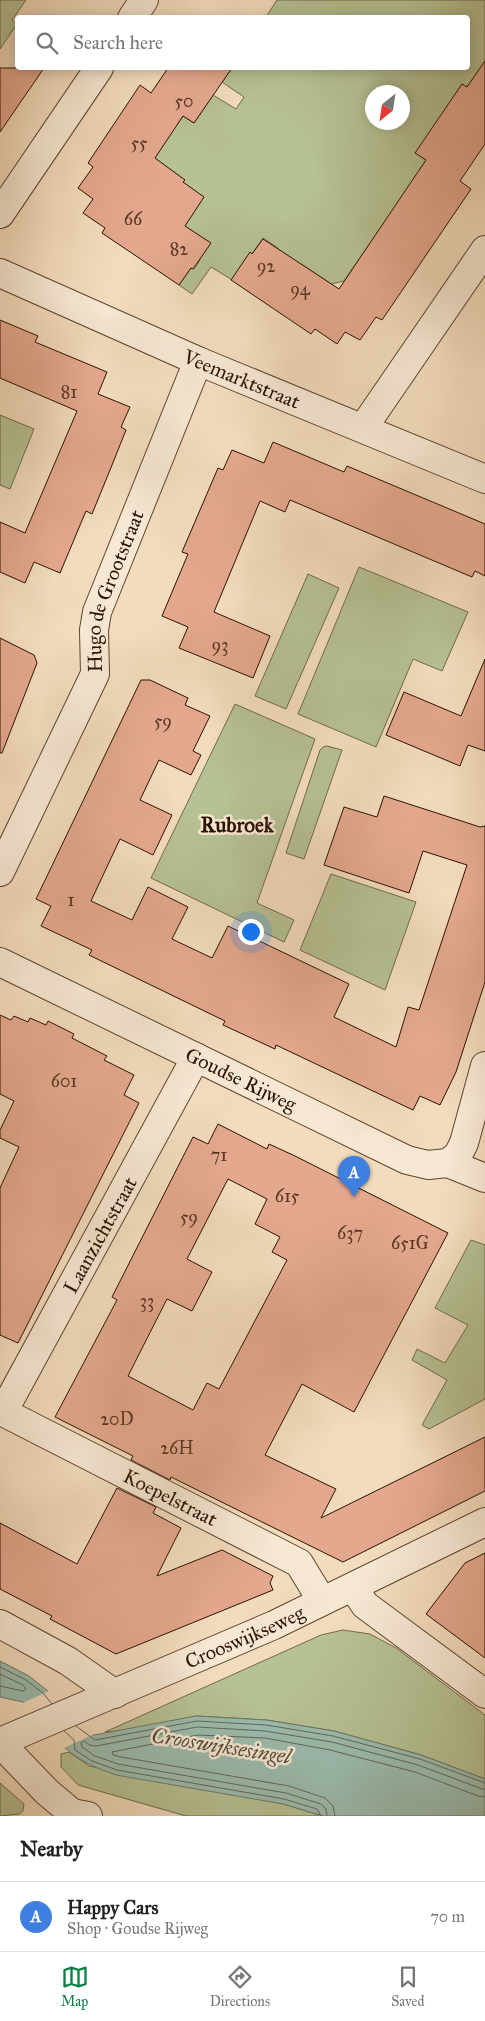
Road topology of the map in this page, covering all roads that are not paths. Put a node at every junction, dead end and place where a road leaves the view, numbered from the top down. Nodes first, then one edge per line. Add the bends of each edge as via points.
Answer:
1 (144, 0) edge
2 (134, 15) edge
3 (98, 70) edge
4 (0, 214) edge
5 (485, 250) edge
6 (0, 273) edge
7 (198, 361) junction
8 (363, 428) junction
9 (485, 479) edge
10 (0, 872) edge
11 (0, 962) edge
12 (196, 1057) junction
13 (485, 1066) edge
14 (448, 1163) junction
15 (485, 1178) edge
16 (3, 1412) joint
17 (485, 1522) edge
18 (353, 1587) junction
19 (322, 1601) junction
20 (0, 1624) edge
21 (115, 1694) junction
22 (485, 1694) edge
23 (0, 1742) edge
24 (77, 1815) edge

1 - 2 street
3 - 4 street
5 - 8 street
6 - 7 street, Veemarktstraat
7 - 8 street, Veemarktstraat
7 - 10 street, Hugo de Grootstraat via 97,612 95,674
8 - 9 street, Veemarktstraat
11 - 12 street, Goudse Rijweg
12 - 14 street, Goudse Rijweg via 407,1160 428,1165
12 - 16 street, Laanzichtstraat
13 - 14 street via 464,1143 458,1155
14 - 15 street, Goudse Rijweg
16 - 19 street, Koepelstraat via 299,1563
17 - 18 street, Crooswijkseweg
18 - 19 street, Crooswijkseweg
18 - 22 street via 365,1605
19 - 21 street, Crooswijkseweg
20 - 21 street via 68,1661
21 - 23 street, Crooswijkseweg
23 - 24 street, Crooswijkseweg via 47,1792

